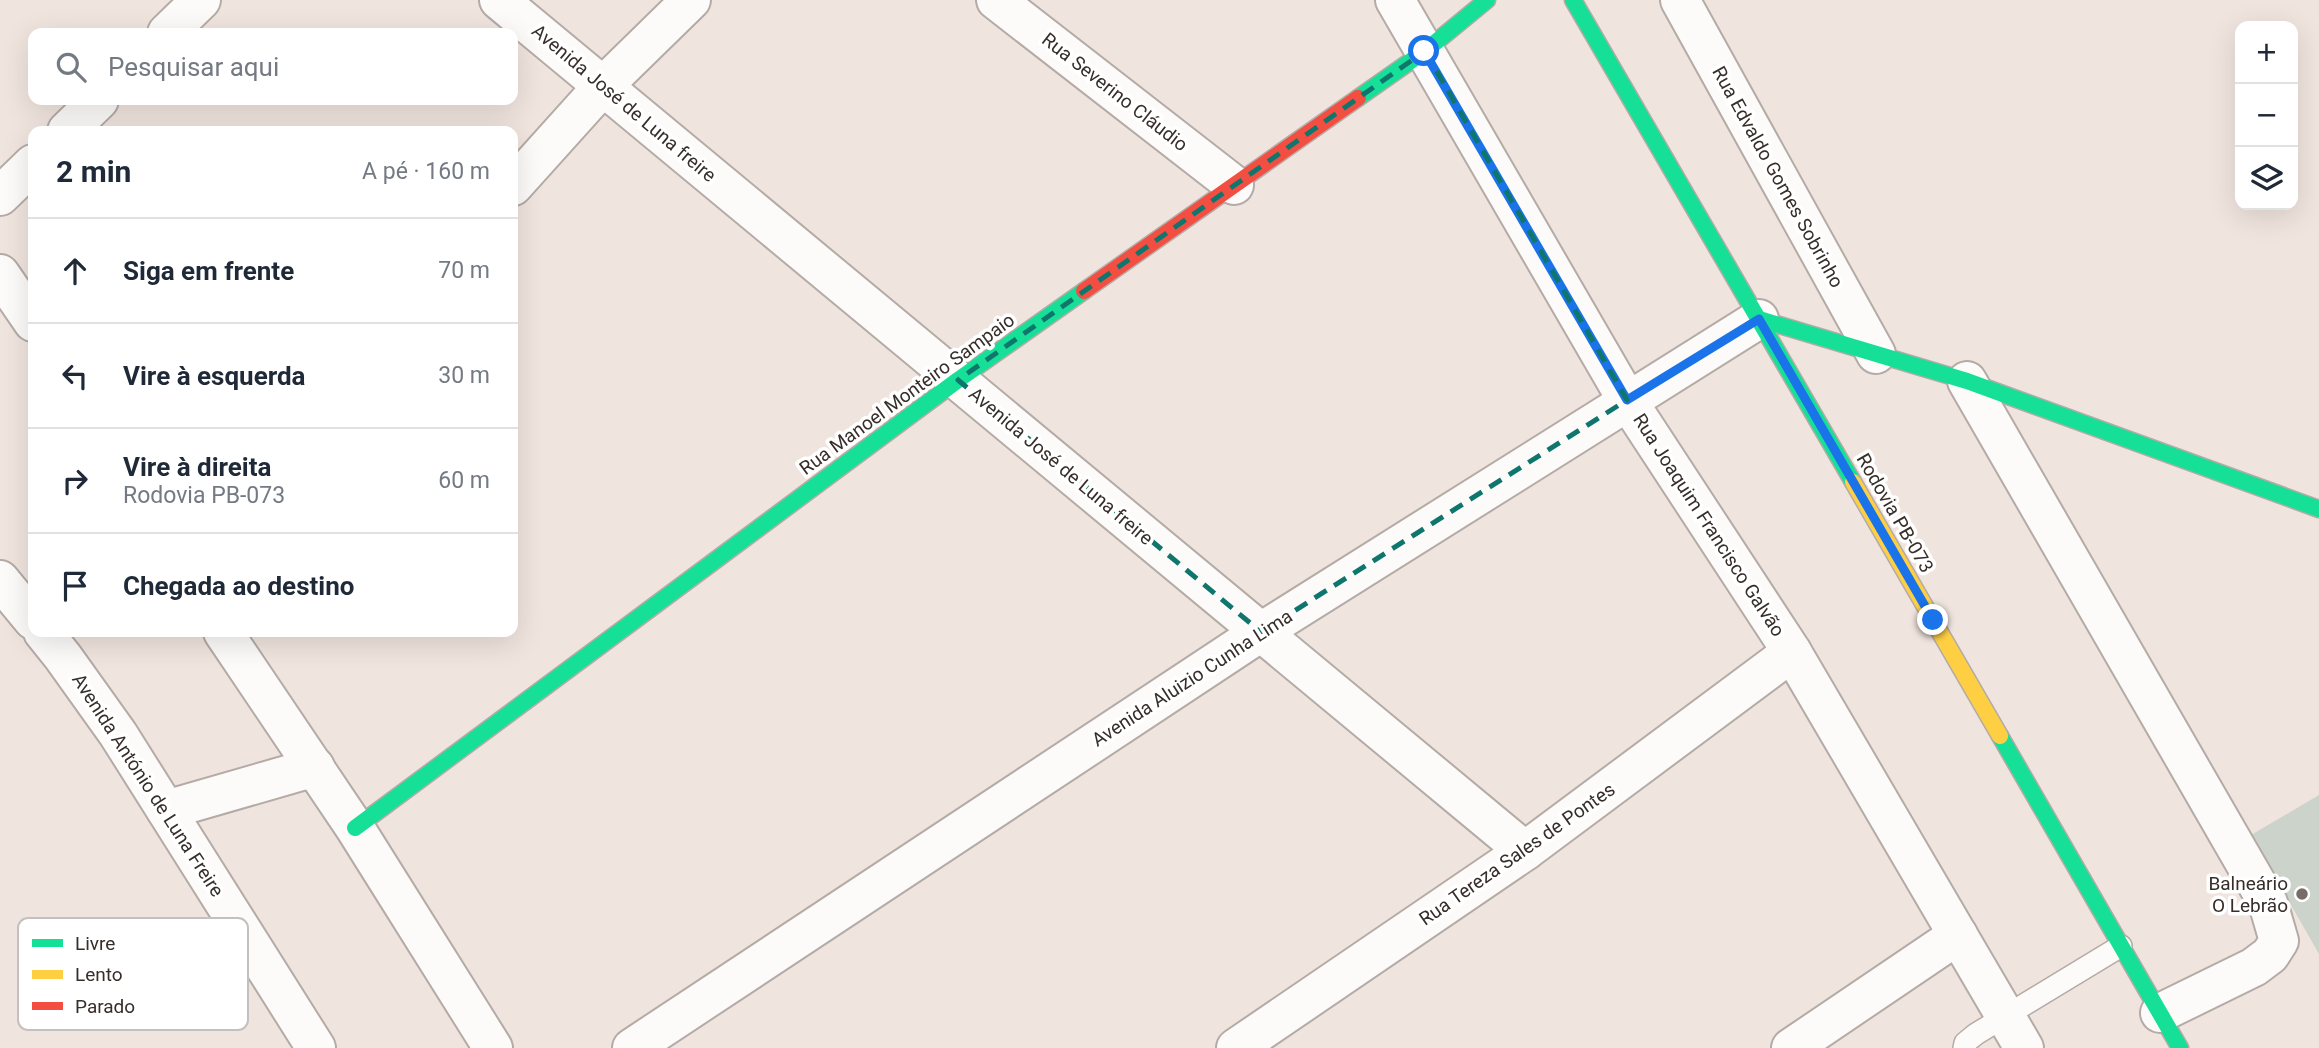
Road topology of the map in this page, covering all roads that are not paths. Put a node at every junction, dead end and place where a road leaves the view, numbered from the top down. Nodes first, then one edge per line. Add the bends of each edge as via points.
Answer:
1 (201, 0) edge
2 (499, 0) edge
3 (691, 0) edge
4 (996, 0) edge
5 (1395, 0) edge
6 (1487, 0) edge
7 (1573, 0) edge
8 (1680, 0) edge
9 (172, 28) edge
10 (1424, 51) junction
11 (603, 86) junction
12 (94, 105) edge
13 (72, 126) edge
14 (28, 169) edge
15 (518, 180) edge
16 (1234, 185) junction
17 (0, 196) edge
18 (0, 274) edge
19 (28, 315) edge
20 (1759, 319) junction
21 (1876, 354) junction
22 (958, 380) junction
23 (1967, 381) junction
24 (1627, 400) junction
25 (2319, 509) edge
26 (0, 580) edge
27 (28, 614) edge
28 (1261, 632) junction
29 (47, 637) edge
30 (226, 637) edge
31 (1792, 652) junction
32 (315, 767) junction
33 (166, 810) junction
34 (355, 828) junction
35 (1525, 851) junction
36 (234, 918) edge
37 (1958, 935) junction
38 (248, 940) edge
39 (2121, 946) junction
40 (2160, 1013) junction
41 (2015, 1032) edge
42 (316, 1048) edge
43 (493, 1048) edge
44 (632, 1048) edge
45 (1236, 1048) edge
46 (1791, 1048) edge
47 (1964, 1048) edge
48 (2180, 1048) edge

1 - 9 street
2 - 11 street, Avenida José de Luna freire
3 - 11 street
4 - 16 street, Rua Severino Cláudio
5 - 10 street, Rua Joaquim Francisco Galvão
6 - 10 street, Rua Manoel Monteiro Sampaio
7 - 20 street, Rodovia PB-073
8 - 21 street, Rua Edvaldo Gomes Sobrinho
10 - 16 street, Rua Manoel Monteiro Sampaio
10 - 24 street, Rua Joaquim Francisco Galvão
11 - 15 street
11 - 22 street, Avenida José de Luna freire
12 - 13 street
14 - 17 street
16 - 22 street, Rua Manoel Monteiro Sampaio
18 - 19 street
20 - 21 street
20 - 24 street, Avenida Aluizio Cunha Lima
20 - 39 street, Rodovia PB-073
21 - 23 street
22 - 28 street, Avenida José de Luna freire
22 - 34 street, Rua Manoel Monteiro Sampaio
23 - 25 street
23 - 40 street via 2277,927 2279,941 2254,967
24 - 28 street, Avenida Aluizio Cunha Lima
24 - 31 street, Rua Joaquim Francisco Galvão
26 - 27 street
28 - 35 street, Avenida José de Luna freire
28 - 44 street, Avenida Aluizio Cunha Lima
29 - 33 street, Avenida António de Luna Freire
30 - 32 street
31 - 35 street, Rua Tereza Sales de Pontes
31 - 37 street, Rua Joaquim Francisco Galvão
32 - 33 street
32 - 34 street
33 - 36 street, Avenida António de Luna Freire
34 - 43 street
35 - 45 street, Rua Tereza Sales de Pontes
37 - 41 street, Rua Joaquim Francisco Galvão
37 - 46 street
38 - 42 street, Avenida António de Luna Freire
39 - 40 street, Rodovia PB-073
39 - 41 lane
40 - 48 street, Rodovia PB-073
41 - 47 lane via 1976,1034

